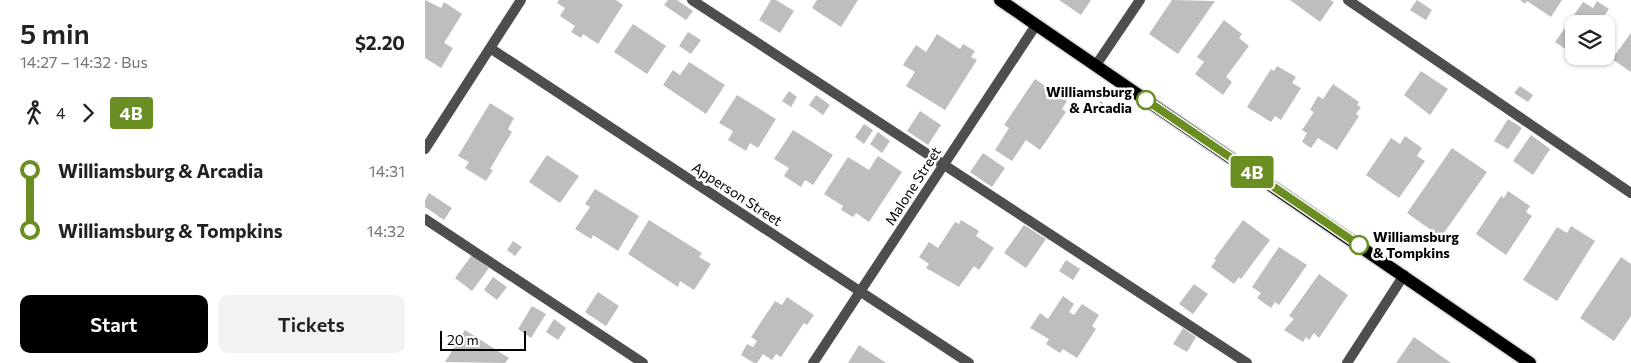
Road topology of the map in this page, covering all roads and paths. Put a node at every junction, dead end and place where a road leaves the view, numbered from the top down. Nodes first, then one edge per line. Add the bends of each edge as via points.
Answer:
1 (521, 0) edge
2 (692, 0) edge
3 (1000, 0) edge
4 (1140, 0) edge
5 (1348, 0) edge
6 (1036, 25) junction
7 (490, 48) junction
8 (1096, 65) junction
9 (1103, 101) dead end
10 (1099, 106) dead end
11 (426, 146) edge
12 (943, 165) junction
13 (1631, 193) edge
14 (425, 219) edge
15 (1404, 275) junction
16 (860, 291) junction
17 (643, 363) edge
18 (813, 363) edge
19 (969, 363) edge
20 (1247, 363) edge
21 (1347, 363) edge
22 (1530, 363) edge

1 - 7 street
2 - 12 street
3 - 6 main road
4 - 8 street
5 - 13 street
6 - 8 main road
6 - 12 street, Malone Street
7 - 11 street
7 - 16 street, Apperson Street
8 - 15 main road
9 - 10 path
12 - 16 street, Malone Street
12 - 20 street
14 - 17 street
15 - 21 street
15 - 22 main road
16 - 18 street, Malone Street
16 - 19 street, Apperson Street

